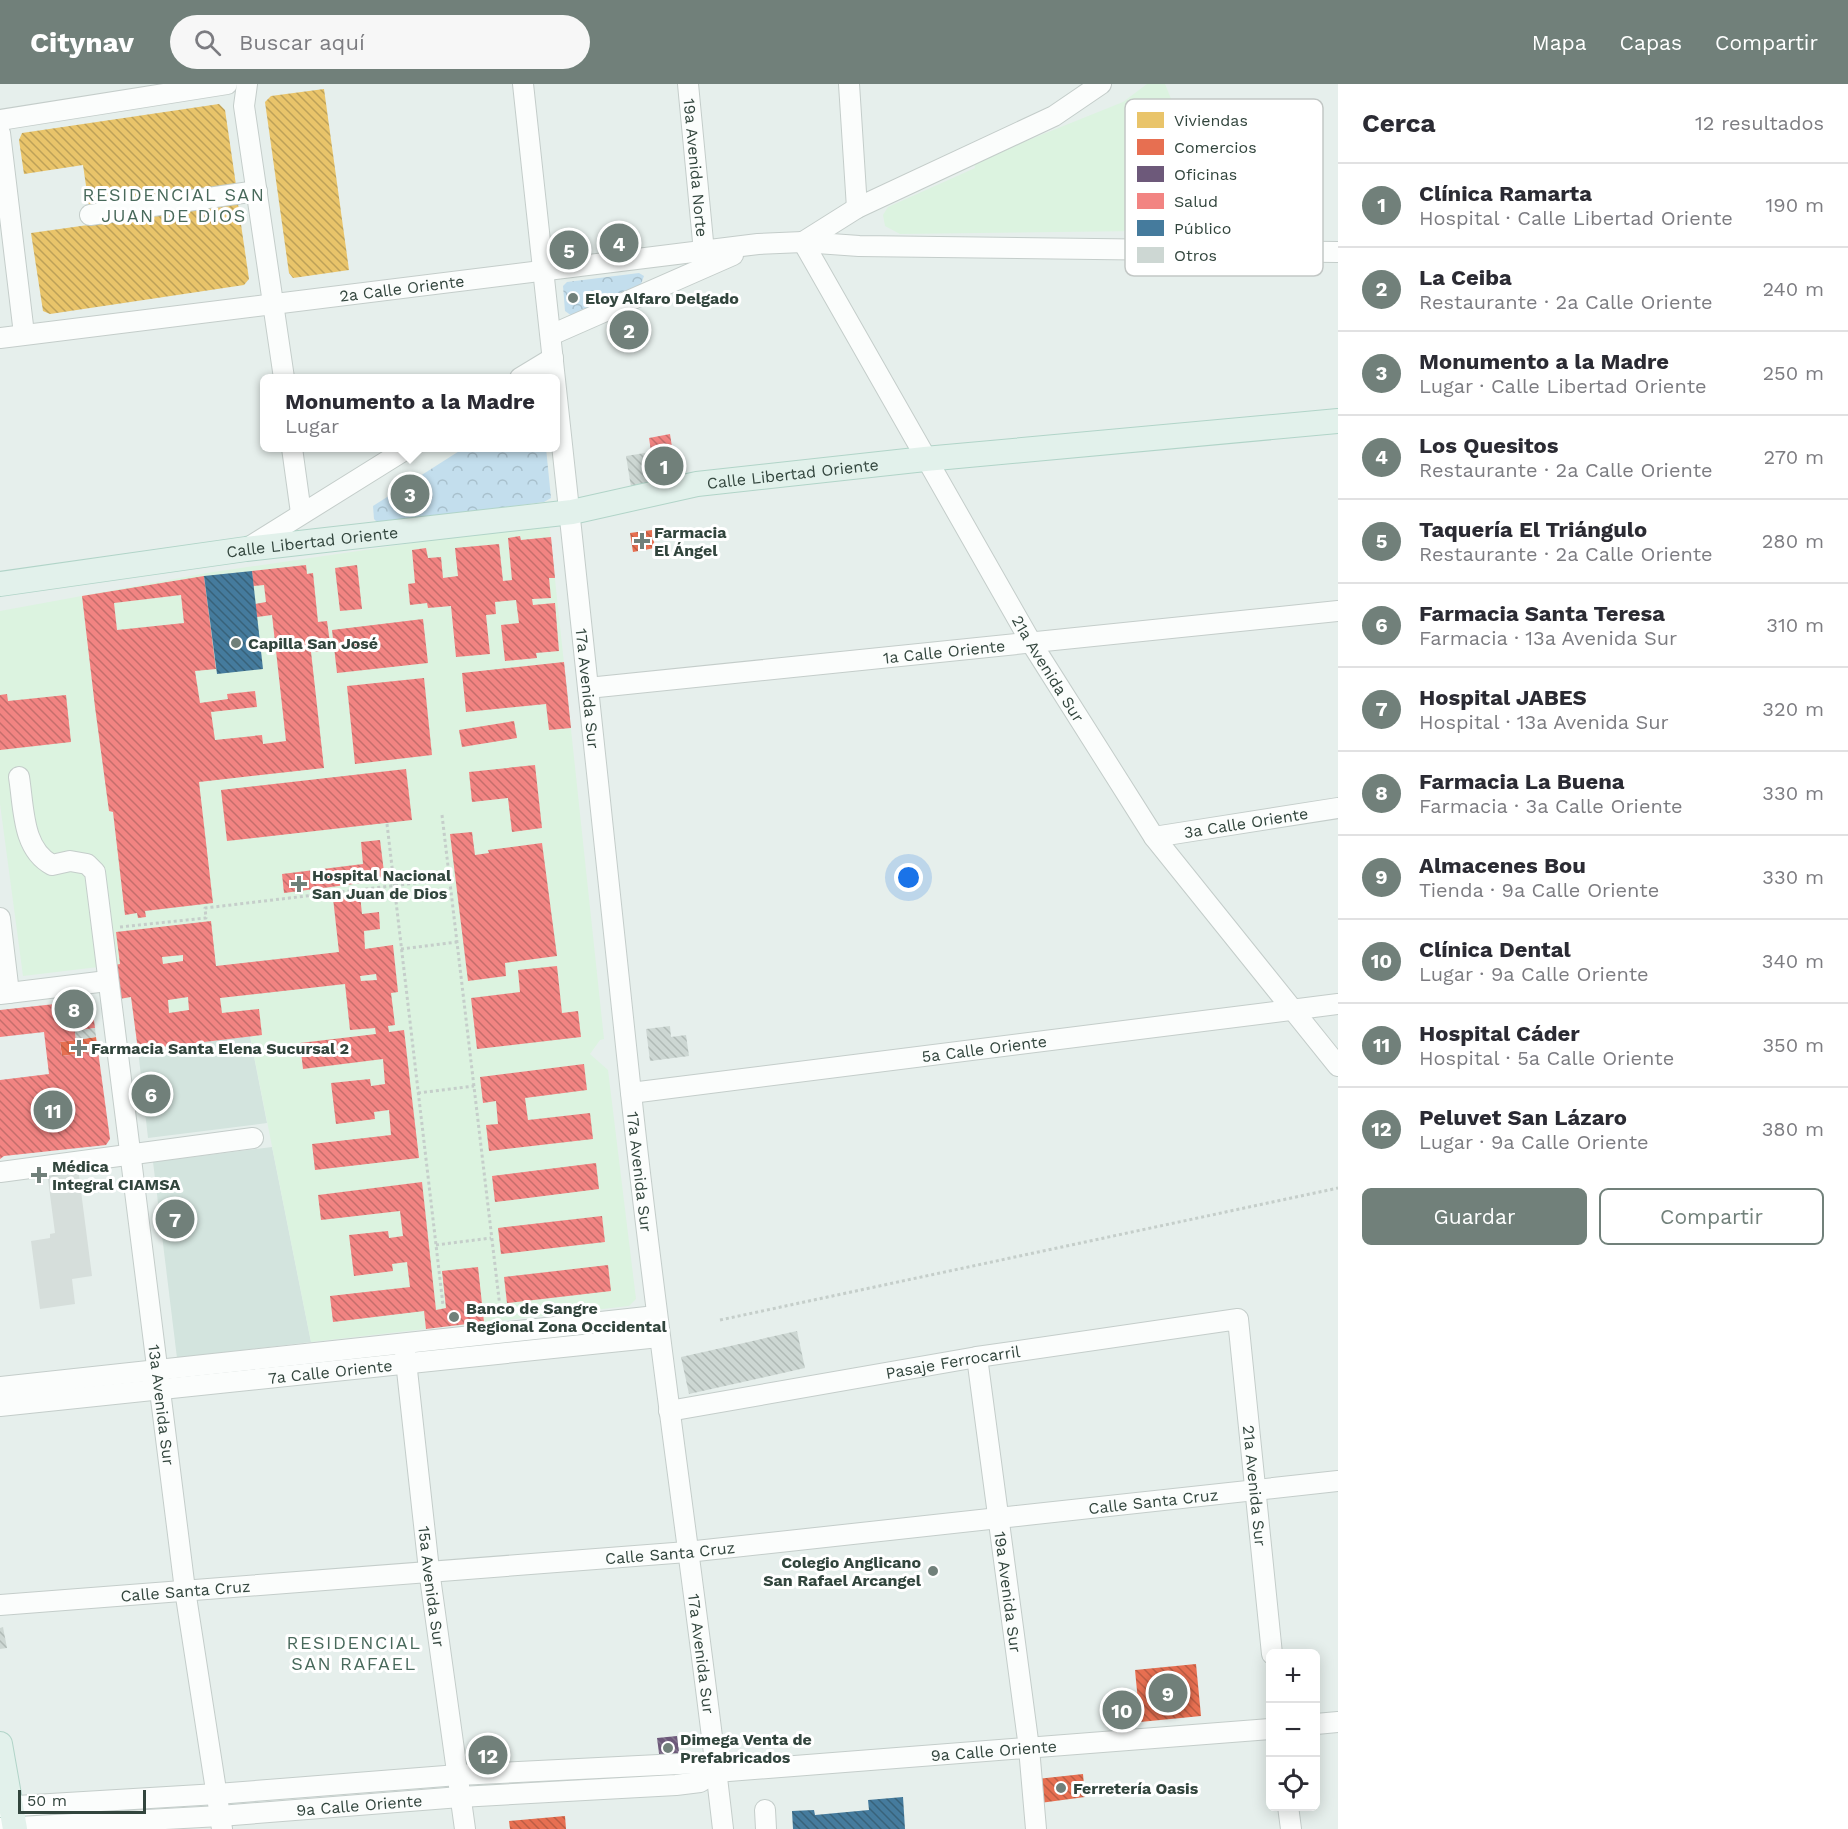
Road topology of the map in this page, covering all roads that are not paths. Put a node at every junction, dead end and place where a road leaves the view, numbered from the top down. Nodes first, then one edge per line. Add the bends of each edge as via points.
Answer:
1 (227, 84) edge
2 (247, 84) edge
3 (523, 84) edge
4 (688, 84) edge
5 (849, 84) edge
6 (1101, 84) edge
7 (0, 120) edge
8 (0, 133) edge
9 (257, 191) junction
10 (857, 208) junction
11 (90, 215) dead end
12 (803, 242) junction
13 (758, 244) junction
14 (1125, 249) edge
15 (704, 252) junction
16 (1323, 252) edge
17 (1338, 252) edge
18 (544, 271) junction
19 (275, 305) junction
20 (24, 334) junction
21 (551, 335) junction
22 (0, 338) edge
23 (554, 358) junction
24 (284, 374) edge
25 (527, 374) edge
26 (556, 374) edge
27 (560, 409) edge
28 (1338, 421) edge
29 (293, 452) edge
30 (400, 452) edge
31 (925, 459) junction
32 (572, 512) junction
33 (301, 513) junction
34 (246, 549) junction
35 (0, 584) edge
36 (1338, 611) edge
37 (1032, 644) junction
38 (588, 688) junction
39 (19, 777) dead end
40 (1338, 808) edge
41 (1154, 837) junction
42 (0, 918) edge
43 (107, 981) junction
44 (4, 994) edge
45 (1338, 1004) edge
46 (1293, 1008) junction
47 (1338, 1066) edge
48 (630, 1093) junction
49 (253, 1138) dead end
50 (128, 1154) junction
51 (0, 1172) edge
52 (656, 1316) junction
53 (1238, 1319) joint
54 (658, 1336) junction
55 (405, 1353) junction
56 (977, 1357) junction
57 (160, 1380) junction
58 (0, 1387) edge
59 (0, 1406) edge
60 (669, 1411) junction
61 (1338, 1481) edge
62 (1254, 1490) junction
63 (997, 1519) junction
64 (687, 1552) junction
65 (429, 1570) junction
66 (185, 1590) junction
67 (0, 1605) edge
68 (1272, 1649) edge
69 (1338, 1722) edge
70 (1320, 1724) edge
71 (1266, 1729) edge
72 (0, 1744) edge
73 (1029, 1748) junction
74 (716, 1772) junction
75 (458, 1775) junction
76 (217, 1794) junction
77 (460, 1797) junction
78 (1289, 1811) edge
79 (8, 1819) edge
80 (221, 1822) edge
81 (465, 1829) edge
82 (723, 1829) edge
83 (1036, 1829) edge
84 (1291, 1829) edge

1 - 7 street
2 - 9 street via 244,106
3 - 18 street, 17a Avenida Sur
4 - 15 street, 19a Avenida Norte
5 - 10 street
6 - 10 street via 1030,129
8 - 20 street
9 - 11 street
9 - 19 street
10 - 12 street
12 - 13 street, 2a Calle Oriente
12 - 14 street, 2a Calle Oriente
12 - 31 street, 21a Avenida Sur
13 - 15 street, 2a Calle Oriente
13 - 21 street
15 - 18 street, 2a Calle Oriente
16 - 17 street, 2a Calle Oriente
18 - 19 street, 2a Calle Oriente
18 - 21 street, 17a Avenida Sur
19 - 20 street, 2a Calle Oriente
19 - 24 street
20 - 22 street, 2a Calle Oriente
21 - 23 street, 17a Avenida Sur
23 - 25 street
23 - 26 street, 17a Avenida Sur
27 - 32 street, 17a Avenida Sur
28 - 31 main road, Calle Libertad Oriente
29 - 33 street
30 - 33 street
31 - 32 main road, Calle Libertad Oriente via 697,484
31 - 37 street, 21a Avenida Sur
32 - 34 main road, Calle Libertad Oriente
32 - 38 street, 17a Avenida Sur
33 - 34 street
34 - 35 main road, Calle Libertad Oriente
36 - 37 street, 1a Calle Oriente
37 - 38 street, 1a Calle Oriente
37 - 41 street, 21a Avenida Sur
38 - 48 street, 17a Avenida Sur
39 - 43 street, 13a Avenida Sur via 29,839 43,860 52,865 70,861 87,864 95,872
40 - 41 street, 3a Calle Oriente
41 - 46 street, 21a Avenida Sur
42 - 44 street
43 - 44 street
43 - 50 street, 13a Avenida Sur
45 - 46 street, 5a Calle Oriente
46 - 47 street, 21a Avenida Sur
46 - 48 street, 5a Calle Oriente
48 - 52 street, 17a Avenida Sur
49 - 50 street
50 - 51 street
50 - 57 street, 13a Avenida Sur
52 - 54 street, 17a Avenida Sur
52 - 55 street, 7a Calle Oriente
53 - 56 street, Pasaje Ferrocarril
53 - 62 street, 21a Avenida Sur
54 - 55 street, 7a Calle Oriente
54 - 60 street, 17a Avenida Sur
55 - 57 street, 7a Calle Oriente
55 - 65 street, 15a Avenida Sur
56 - 60 street, Pasaje Ferrocarril
56 - 63 street, 19a Avenida Sur
57 - 58 street, 7a Calle Oriente
57 - 59 street, 7a Calle Oriente
57 - 66 street, 13a Avenida Sur
60 - 64 street, 17a Avenida Sur
61 - 62 street, Calle Santa Cruz
62 - 63 street, Calle Santa Cruz
62 - 68 street, 21a Avenida Sur
63 - 64 street, Calle Santa Cruz
63 - 73 street, 19a Avenida Sur
64 - 65 street, Calle Santa Cruz
64 - 74 street, 17a Avenida Sur
65 - 66 street, Calle Santa Cruz
65 - 75 street, 15a Avenida Sur
66 - 67 street, Calle Santa Cruz
66 - 76 street, 13a Avenida Sur
69 - 70 street
71 - 73 street, 9a Calle Oriente
72 - 79 main road
73 - 74 street, 9a Calle Oriente
73 - 83 street, 19a Avenida Sur
74 - 75 street, 9a Calle Oriente via 699,1763
74 - 77 street, 9a Calle Oriente via 700,1782 676,1785
74 - 82 street, 17a Avenida Sur
75 - 76 street, 9a Calle Oriente
75 - 77 street, 15a Avenida Sur
76 - 79 street, 9a Calle Oriente
76 - 80 street, 13a Avenida Sur
77 - 80 street, 9a Calle Oriente
77 - 81 street, 15a Avenida Sur
78 - 84 street
79 - 80 street, 9a Calle Oriente

